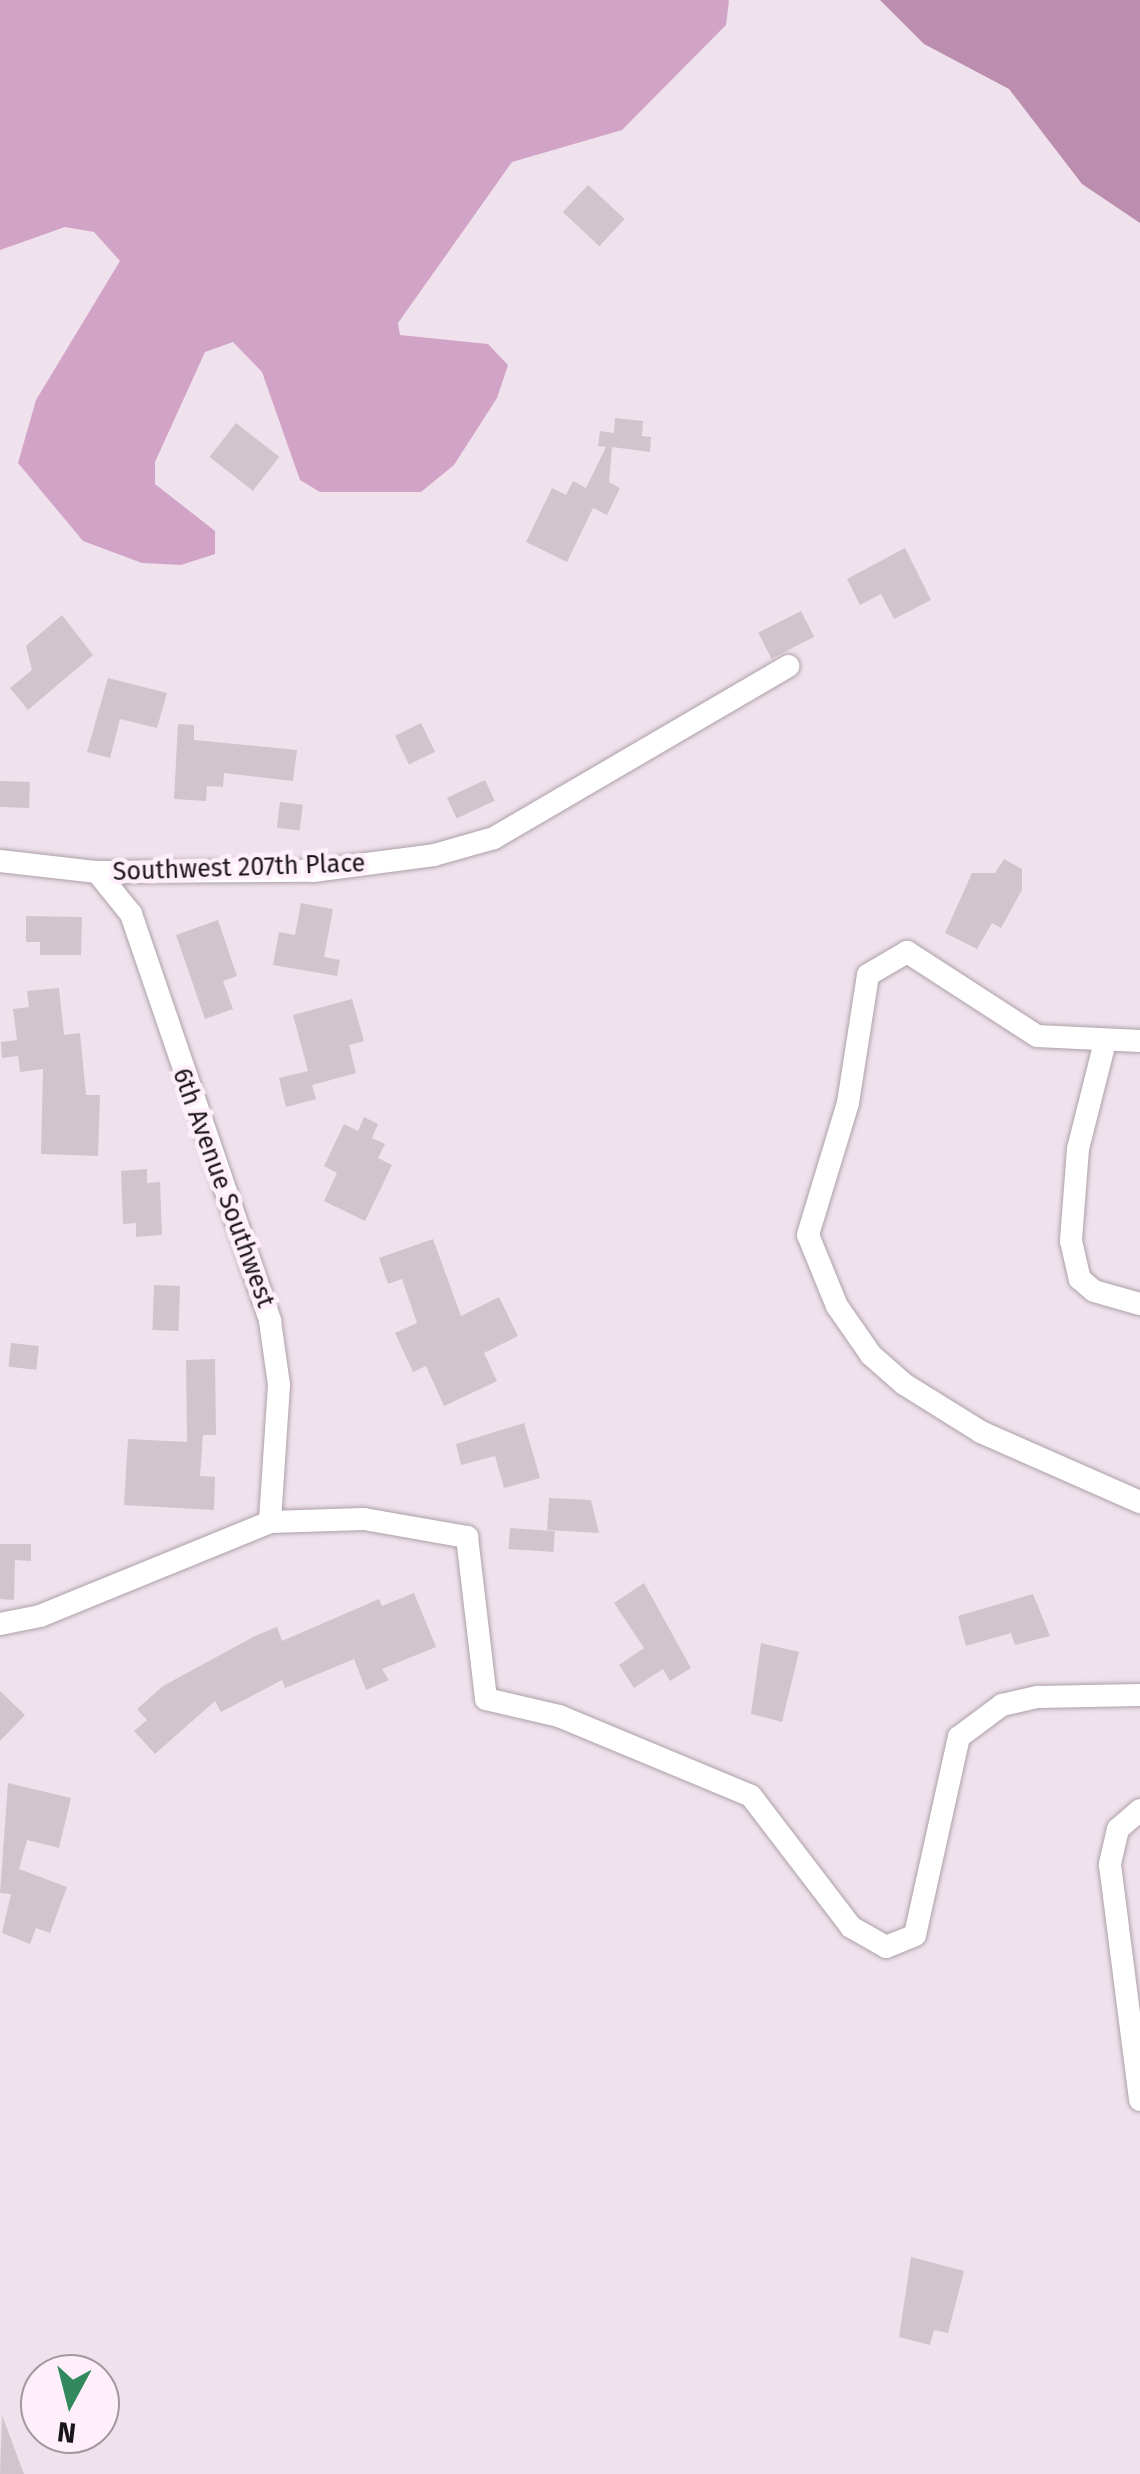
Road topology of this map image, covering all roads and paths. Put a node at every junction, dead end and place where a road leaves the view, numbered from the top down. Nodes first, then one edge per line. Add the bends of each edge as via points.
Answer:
1 (788, 666) dead end
2 (0, 861) edge
3 (97, 872) junction
4 (1105, 1042) junction
5 (1140, 1042) edge
6 (1140, 1304) edge
7 (1140, 1502) edge
8 (270, 1522) junction
9 (0, 1624) edge
10 (1140, 1695) edge
11 (1140, 1810) edge
12 (1140, 2100) edge

1 - 3 street, Southwest 207th Place via 494,838 353,868
2 - 3 street, Southwest 207th Place
3 - 8 street, 6th Avenue Southwest via 131,914 270,1321 279,1385
4 - 5 street
4 - 6 street via 1078,1150 1070,1241 1080,1279 1094,1291
4 - 7 street via 1037,1036 908,952 868,975 848,1103 808,1235 837,1306 871,1355 904,1384 981,1432
8 - 9 street via 40,1616
8 - 10 street via 364,1519 466,1537 475,1563 486,1699 559,1716 751,1796 851,1926 886,1947 915,1935 959,1737 1002,1706 1038,1697
11 - 12 street via 1118,1829 1110,1865

